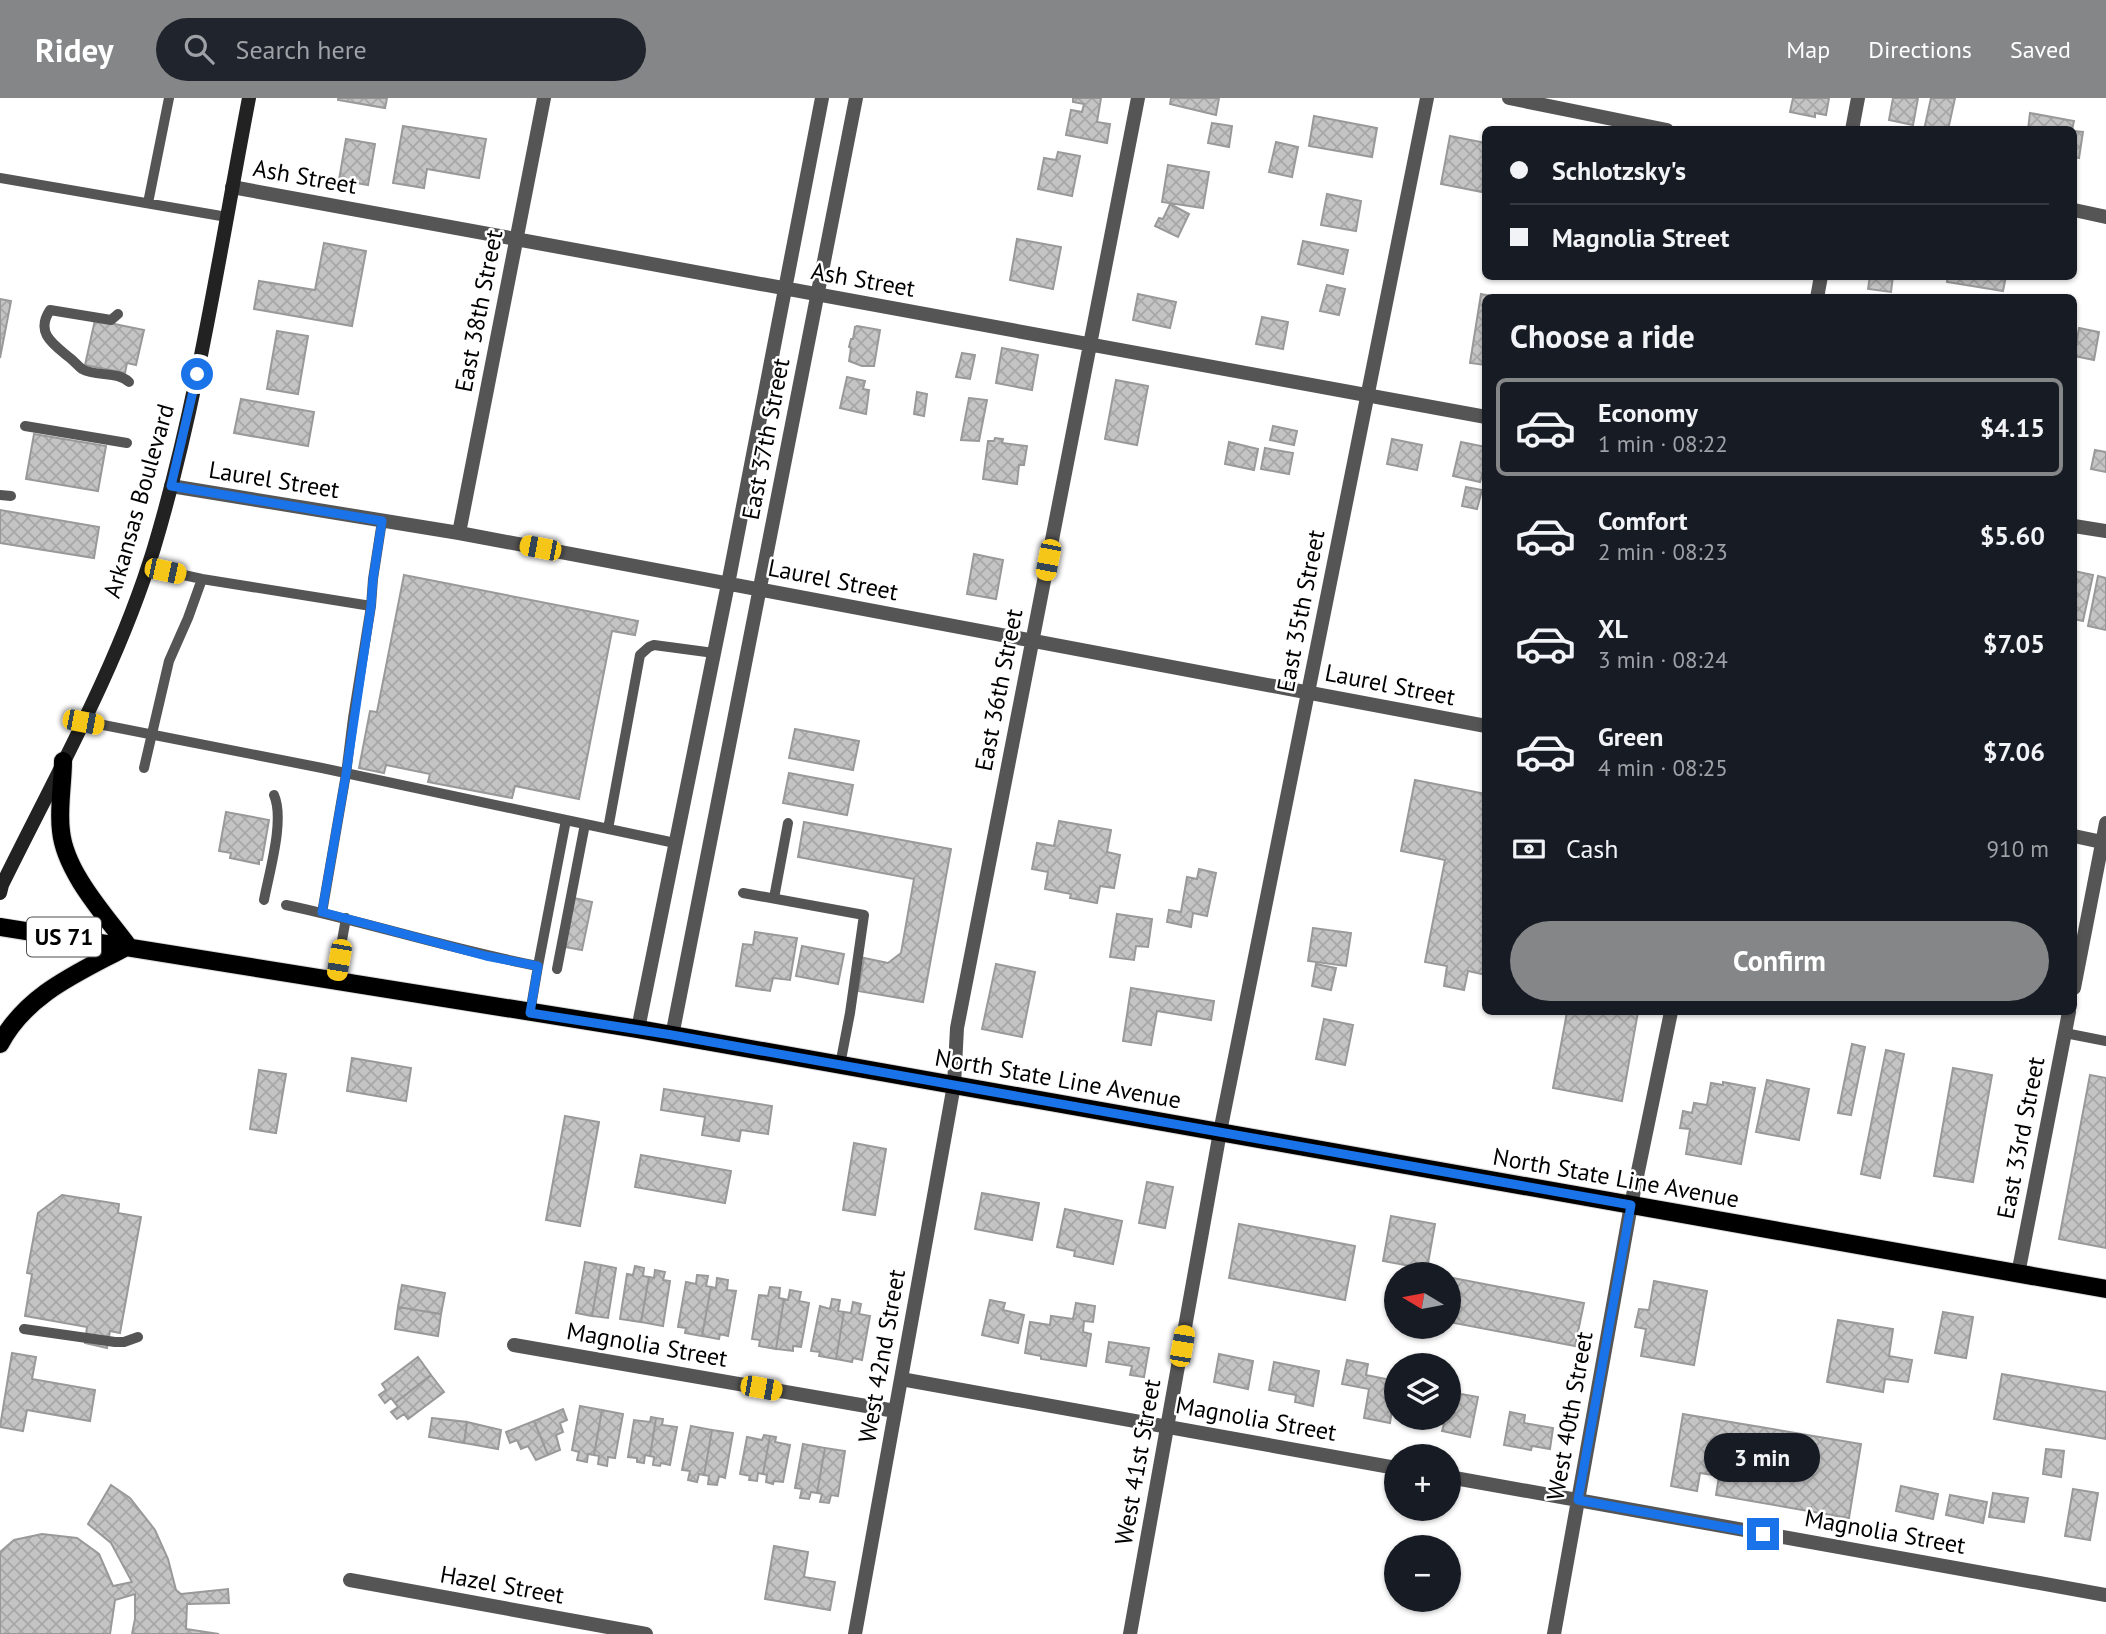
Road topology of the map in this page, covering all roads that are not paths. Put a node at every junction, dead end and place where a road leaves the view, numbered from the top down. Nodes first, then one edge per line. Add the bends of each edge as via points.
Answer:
1 (169, 98) edge
2 (249, 98) edge
3 (544, 98) edge
4 (822, 98) edge
5 (856, 98) edge
6 (1138, 98) edge
7 (1427, 98) edge
8 (1509, 98) edge
9 (1858, 98) edge
10 (1647, 126) edge
11 (1853, 126) edge
12 (0, 178) edge
13 (232, 187) junction
14 (148, 203) junction
15 (2077, 211) edge
16 (227, 216) junction
17 (2106, 217) edge
18 (516, 239) junction
19 (784, 289) junction
20 (816, 295) junction
21 (118, 314) dead end
22 (1089, 344) junction
23 (129, 382) dead end
24 (1367, 396) junction
25 (1482, 416) edge
26 (25, 426) dead end
27 (127, 443) dead end
28 (171, 486) junction
29 (382, 521) junction
30 (2077, 526) edge
31 (2106, 531) edge
32 (459, 533) junction
33 (147, 567) junction
34 (202, 579) junction
35 (728, 583) junction
36 (761, 590) junction
37 (371, 606) junction
38 (1032, 641) junction
39 (714, 653) junction
40 (1308, 692) junction
41 (83, 722) junction
42 (1482, 725) edge
43 (152, 736) junction
44 (63, 761) junction
45 (144, 768) dead end
46 (346, 774) junction
47 (274, 795) dead end
48 (566, 820) junction
49 (788, 823) dead end
50 (2106, 823) edge
51 (585, 824) junction
52 (608, 829) junction
53 (2077, 837) edge
54 (2104, 842) edge
55 (676, 843) junction
56 (0, 893) edge
57 (743, 893) dead end
58 (774, 898) junction
59 (264, 900) dead end
60 (286, 905) dead end
61 (322, 912) junction
62 (346, 918) junction
63 (0, 927) edge
64 (128, 946) junction
65 (538, 966) junction
66 (557, 969) dead end
67 (2077, 973) edge
68 (335, 980) junction
69 (530, 1013) junction
70 (1670, 1015) edge
71 (2068, 1015) edge
72 (638, 1030) junction
73 (2065, 1033) junction
74 (672, 1035) junction
75 (2106, 1041) edge
76 (0, 1045) edge
77 (840, 1065) junction
78 (954, 1086) junction
79 (1220, 1132) junction
80 (1631, 1205) junction
81 (2018, 1274) junction
82 (2106, 1289) edge
83 (24, 1329) dead end
84 (138, 1337) dead end
85 (514, 1345) dead end
86 (901, 1379) junction
87 (895, 1411) junction
88 (1167, 1427) junction
89 (1384, 1466) edge
90 (1461, 1479) edge
91 (1578, 1500) junction
92 (350, 1580) dead end
93 (2106, 1595) edge
94 (646, 1634) edge
95 (855, 1634) edge
96 (1130, 1634) edge
97 (1554, 1634) edge

1 - 14 lane
2 - 13 main road, Arkansas Boulevard
3 - 18 street, East 38th Street
4 - 19 street, East 37th Street
5 - 20 street, East 37th Street
6 - 22 street, East 36th Street
7 - 24 street, East 35th Street
8 - 10 street
9 - 11 street
12 - 14 lane
13 - 16 main road, Arkansas Boulevard
13 - 18 street, Ash Street
14 - 16 lane
15 - 17 street
16 - 28 main road, Arkansas Boulevard
18 - 19 street, Ash Street
18 - 32 street, East 38th Street
19 - 20 street, Ash Street
19 - 35 street, East 37th Street
20 - 22 street, Ash Street
20 - 36 street, East 37th Street
21 - 23 lane via 111,320 50,310 44,330 55,348 82,369
22 - 24 street, Ash Street
22 - 38 street, East 36th Street
24 - 25 street, Ash Street
24 - 40 street, East 35th Street
26 - 27 lane
28 - 29 street, Laurel Street
28 - 33 main road, Arkansas Boulevard
29 - 32 street, Laurel Street
29 - 37 lane
30 - 31 street
32 - 35 street, Laurel Street
33 - 34 lane
33 - 41 main road, Arkansas Boulevard
34 - 37 lane
34 - 43 lane via 171,654
35 - 36 street, Laurel Street
35 - 39 street, East 37th Street
36 - 38 street, Laurel Street
36 - 74 street, East 37th Street
37 - 46 lane
38 - 40 street, Laurel Street
38 - 78 street, East 36th Street via 957,1028
39 - 52 lane via 654,645 640,655
39 - 55 street, East 37th Street
40 - 42 street, Laurel Street
40 - 79 street, East 35th Street
41 - 43 lane
41 - 44 main road, Arkansas Boulevard
43 - 45 lane
43 - 46 lane
44 - 56 main road, Arkansas Boulevard
44 - 64 main road via 61,832 69,861
46 - 48 lane
46 - 61 lane
47 - 59 lane via 279,818
48 - 51 lane
48 - 65 lane
49 - 58 lane
50 - 54 street
51 - 52 lane
51 - 66 lane
52 - 55 lane
53 - 54 street
54 - 67 street
55 - 72 street, East 37th Street
57 - 58 lane
58 - 77 lane via 864,915
60 - 61 lane
61 - 62 lane
62 - 65 lane
62 - 68 lane
63 - 64 main road, North State Line Avenue / US 71
64 - 68 main road, North State Line Avenue / US 71
64 - 76 main road via 31,1003
65 - 69 lane
68 - 69 main road, North State Line Avenue / US 71
69 - 72 main road, North State Line Avenue / US 71
70 - 80 street, West 40th Street
71 - 73 street, East 33rd Street
72 - 74 main road, North State Line Avenue / US 71
73 - 75 lane
73 - 81 street, East 33rd Street
74 - 77 main road, North State Line Avenue / US 71
77 - 78 main road, North State Line Avenue / US 71
78 - 79 main road, North State Line Avenue / US 71
78 - 86 street, West 42nd Street
79 - 80 main road, North State Line Avenue / US 71
79 - 88 street, West 41st Street
80 - 81 main road, North State Line Avenue / US 71
80 - 91 street, West 40th Street
81 - 82 main road, North State Line Avenue / US 71
83 - 84 lane via 115,1342
85 - 87 street, Magnolia Street
86 - 87 street, West 42nd Street
86 - 88 street, Magnolia Street
87 - 95 street, West 42nd Street
88 - 89 street, Magnolia Street
88 - 96 street, West 41st Street
90 - 91 street, Magnolia Street
91 - 93 street, Magnolia Street
91 - 97 street, West 40th Street
92 - 94 street, Hazel Street

